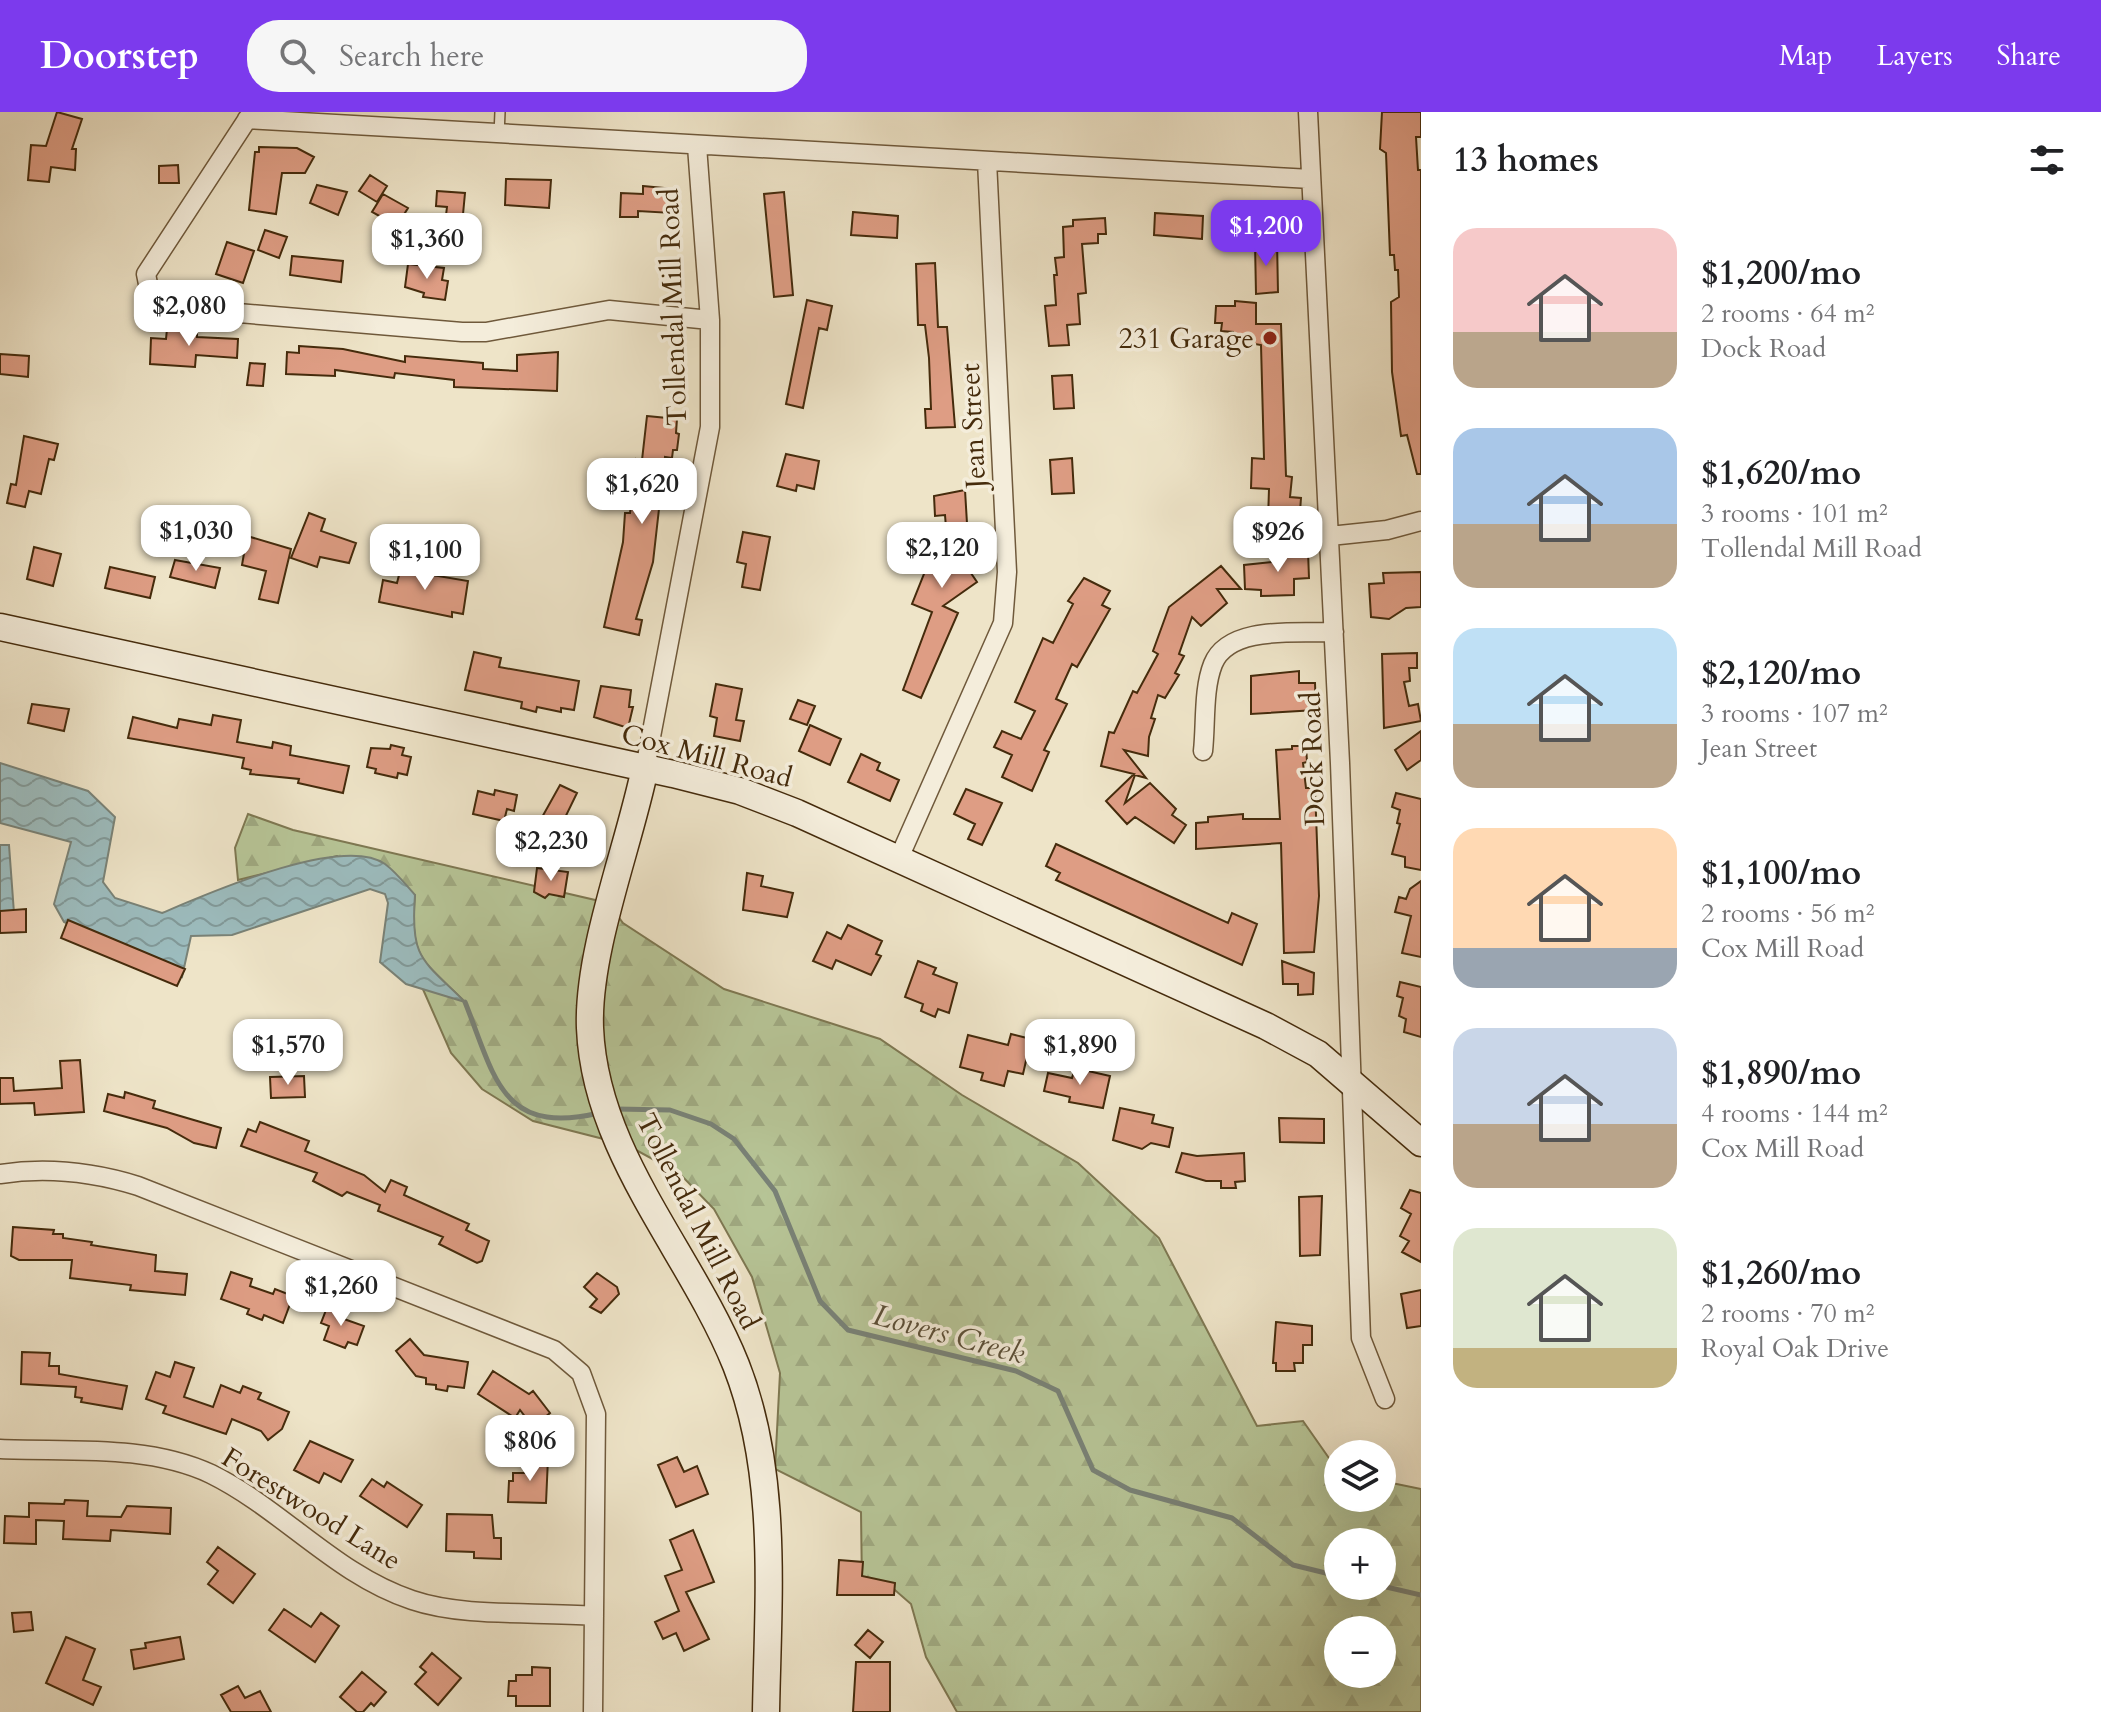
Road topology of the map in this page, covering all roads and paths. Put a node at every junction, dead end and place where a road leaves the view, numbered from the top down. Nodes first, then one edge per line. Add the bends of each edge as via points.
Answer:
1 (500, 112) edge
2 (1308, 112) edge
3 (250, 116) edge
4 (499, 135) junction
5 (697, 146) junction
6 (987, 161) junction
7 (1311, 179) junction
8 (710, 320) junction
9 (1421, 521) edge
10 (1330, 536) junction
11 (0, 627) edge
12 (1334, 632) junction
13 (1203, 751) dead end
14 (645, 768) junction
15 (899, 858) junction
16 (1350, 1085) junction
17 (1421, 1143) edge
18 (0, 1174) edge
19 (1385, 1399) dead end
20 (0, 1449) edge
21 (594, 1616) junction
22 (593, 1712) edge
23 (766, 1712) edge

1 - 4 lane
2 - 7 street, Dock Road
3 - 4 street
3 - 8 street via 146,274 150,294 167,307 462,332 609,310
4 - 5 street
5 - 6 street
5 - 8 street, Tollendal Mill Road
6 - 7 street
6 - 15 street, Jean Street via 1007,572 1003,623
7 - 10 street, Dock Road
8 - 14 street, Tollendal Mill Road via 710,427
9 - 10 street
10 - 12 street, Dock Road
11 - 14 street, Cox Mill Road
12 - 13 street via 1246,637 1225,648 1213,665
12 - 16 street, Dock Road
14 - 15 street, Cox Mill Road via 768,801
14 - 23 street, Tollendal Mill Road via 597,966 590,1028 599,1082 617,1139 726,1344 754,1422 766,1501
15 - 16 street, Cox Mill Road via 1266,1026 1318,1054
16 - 17 street, Cox Mill Road
16 - 19 street, Dock Road via 1361,1338
18 - 21 street via 59,1171 138,1186 538,1342 566,1358 587,1385 596,1414
20 - 21 street, Forestwood Lane via 167,1459 213,1475 351,1569 410,1600
21 - 22 street

